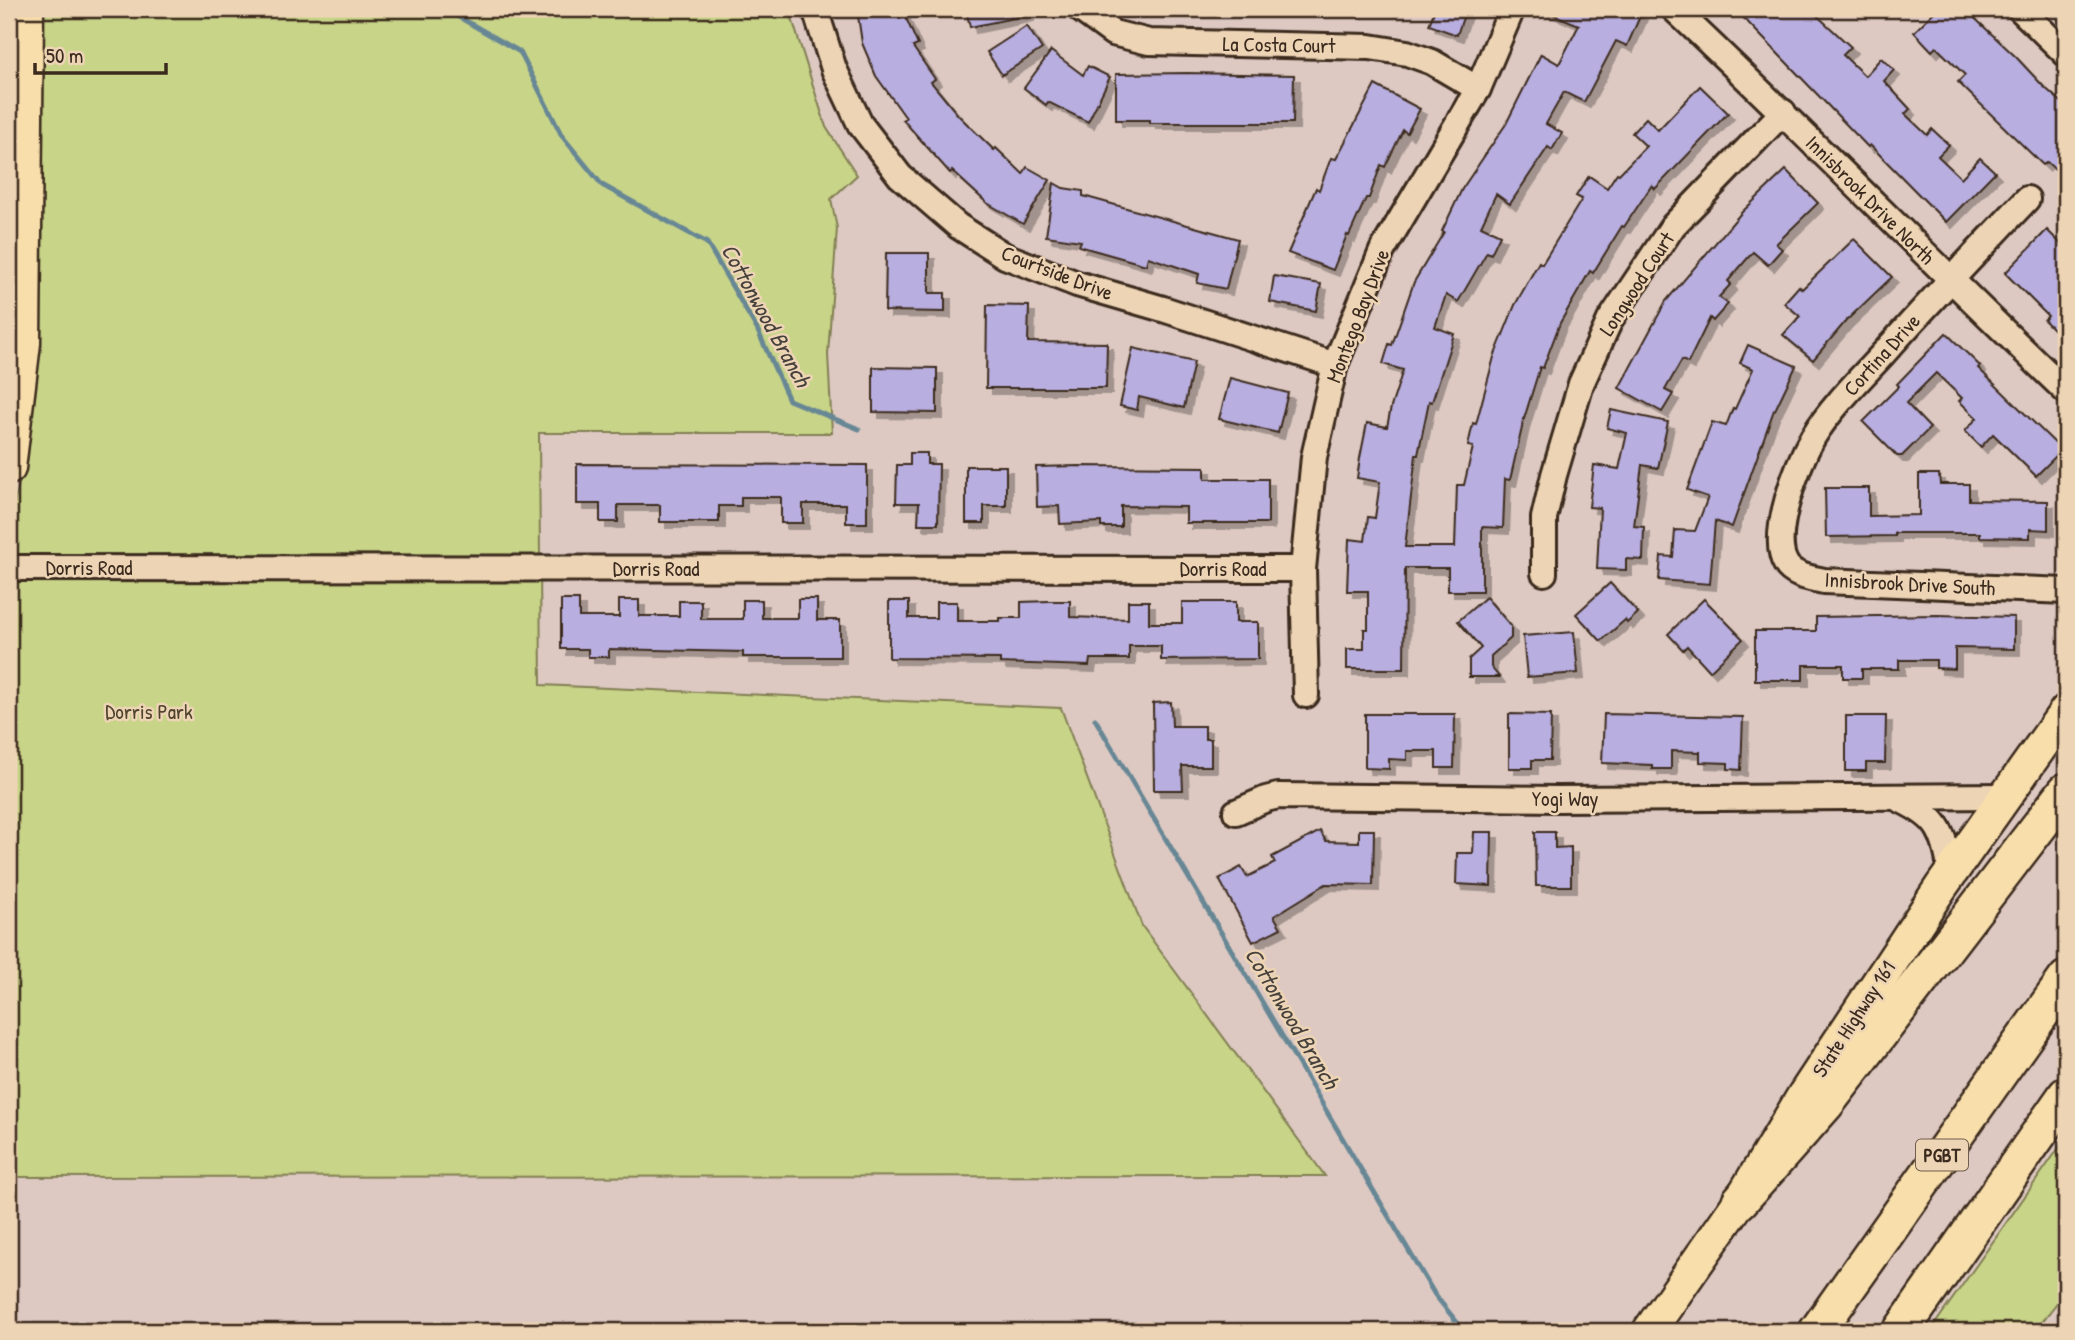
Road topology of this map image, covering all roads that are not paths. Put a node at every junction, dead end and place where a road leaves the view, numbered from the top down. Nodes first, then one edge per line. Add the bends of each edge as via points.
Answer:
1 (27, 9) edge
2 (815, 9) edge
3 (1080, 9) edge
4 (1512, 9) edge
5 (1674, 9) edge
6 (2020, 9) edge
7 (2066, 54) edge
8 (1478, 89) junction
9 (1783, 112) junction
10 (2027, 199) dead end
11 (1950, 280) junction
12 (1335, 365) junction
13 (2066, 391) edge
14 (9, 468) edge
15 (1780, 537) joint
16 (9, 568) edge
17 (1303, 569) junction
18 (1544, 573) dead end
19 (2066, 591) edge
20 (1306, 695) dead end
21 (2066, 711) edge
22 (2066, 791) edge
23 (2006, 796) junction
24 (1896, 797) junction
25 (1236, 812) dead end
26 (1951, 872) junction
27 (2066, 979) edge
28 (2066, 1095) edge
29 (1740, 1201) junction
30 (1649, 1331) edge
31 (1817, 1331) edge
32 (1901, 1331) edge

1 - 14 main road via 24,342
2 - 12 street, Courtside Drive via 834,69 860,124 900,176 958,226 1005,256 1077,284
3 - 8 street, La Costa Court via 1113,33 1149,42 1370,47 1407,53
4 - 8 street, Montego Bay Drive
5 - 9 street, Innisbrook Drive North
6 - 7 street
8 - 12 street, Montego Bay Drive via 1382,251
9 - 11 street, Innisbrook Drive North
9 - 18 street, Longwood Court via 1674,226 1610,320 1581,384 1554,475 1544,518
10 - 11 street, Cortina Drive
11 - 13 street, Innisbrook Drive North
11 - 15 street, Cortina Drive via 1814,435 1788,497
12 - 17 street, Montego Bay Drive via 1314,457
15 - 19 street, Innisbrook Drive South via 1786,564 1800,575 1824,581
16 - 17 street, Dorris Road
17 - 20 street, Montego Bay Drive
21 - 23 main road, State Highway 161
22 - 29 highway via 1825,1105
23 - 24 street, Yogi Way
23 - 26 main road, State Highway 161
24 - 25 street, Yogi Way via 1278,796
24 - 26 street via 1919,808 1938,827
26 - 29 main road, State Highway 161
27 - 31 highway, PGBT
28 - 32 highway
29 - 30 main road, State Highway 161

